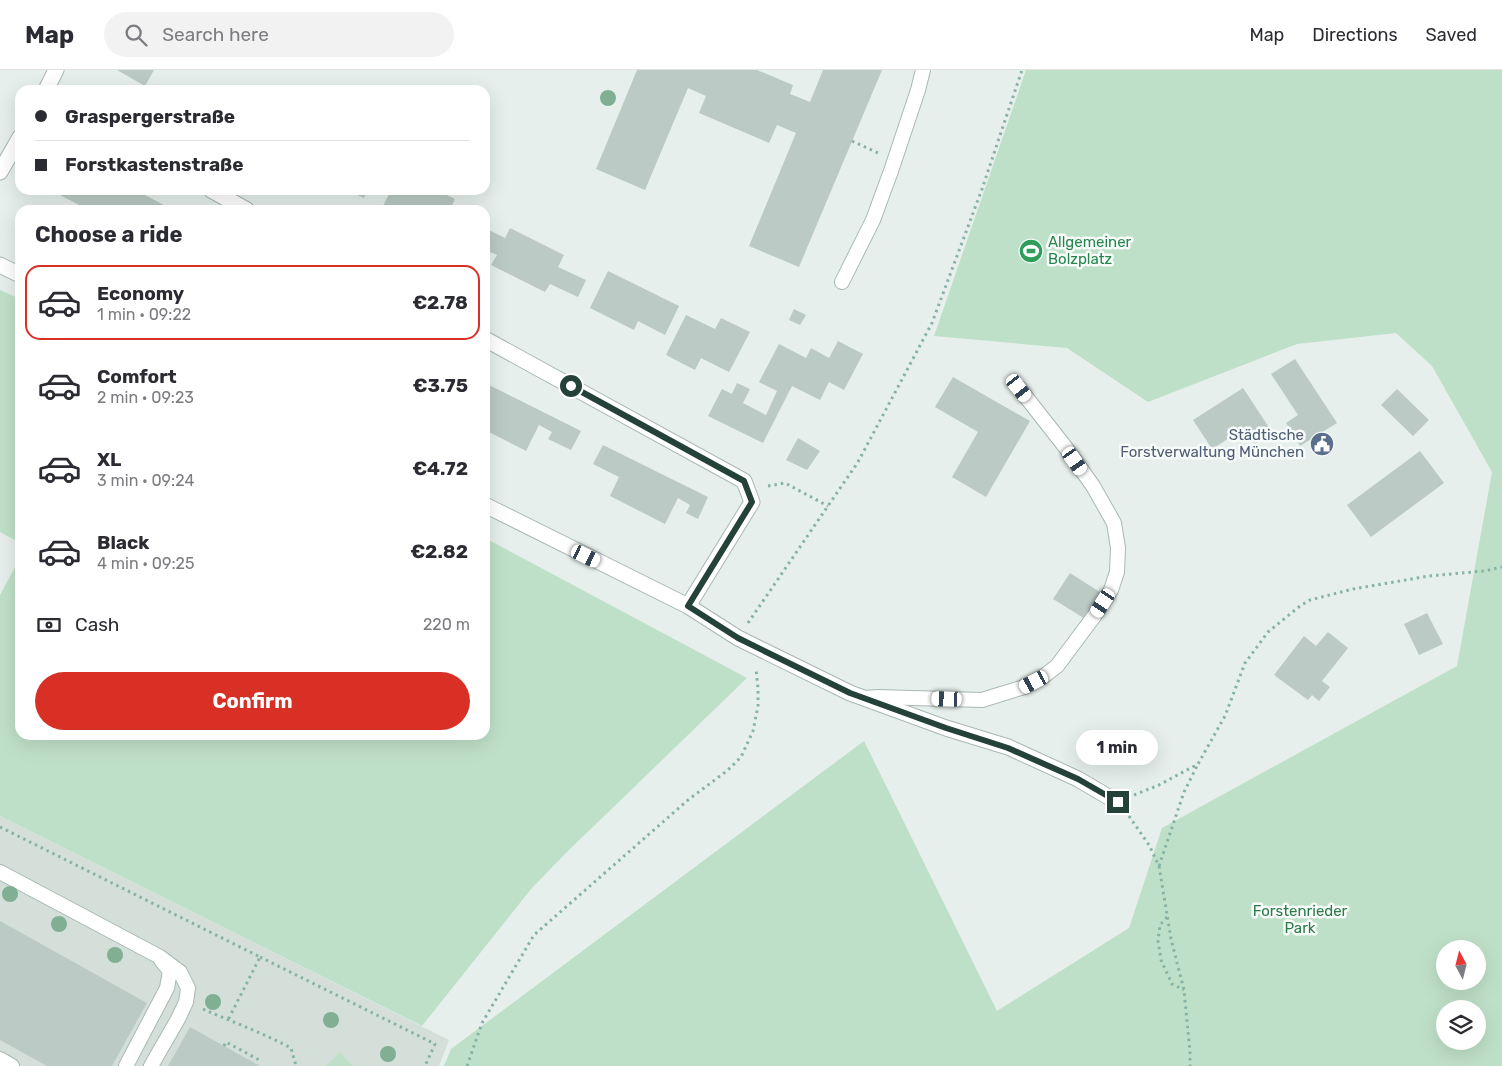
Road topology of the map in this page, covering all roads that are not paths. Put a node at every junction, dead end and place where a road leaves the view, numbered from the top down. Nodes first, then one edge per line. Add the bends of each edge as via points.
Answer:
1 (56, 70) edge
2 (922, 70) edge
3 (48, 85) edge
4 (15, 146) edge
5 (0, 172) edge
6 (220, 195) edge
7 (239, 205) edge
8 (0, 265) edge
9 (15, 272) edge
10 (842, 282) dead end
11 (490, 343) edge
12 (1019, 388) dead end
13 (490, 508) edge
14 (688, 606) junction
15 (864, 698) junction
16 (1118, 802) road end
17 (0, 872) edge
18 (160, 958) junction
19 (0, 1059) edge
20 (12, 1066) edge
21 (126, 1066) edge
22 (152, 1066) edge

1 - 3 street
2 - 10 lane via 873,220
4 - 5 street
6 - 7 street
8 - 9 street
11 - 14 street via 744,481 752,502
12 - 15 lane via 1072,455 1114,524 1117,572 1111,590 1057,666 1024,687 982,700
13 - 14 street
14 - 15 street via 738,638
15 - 16 street via 1008,748 1078,779
17 - 18 lane
18 - 21 lane via 170,971 167,988
18 - 22 lane via 180,972 188,988 178,1020
19 - 20 lane

